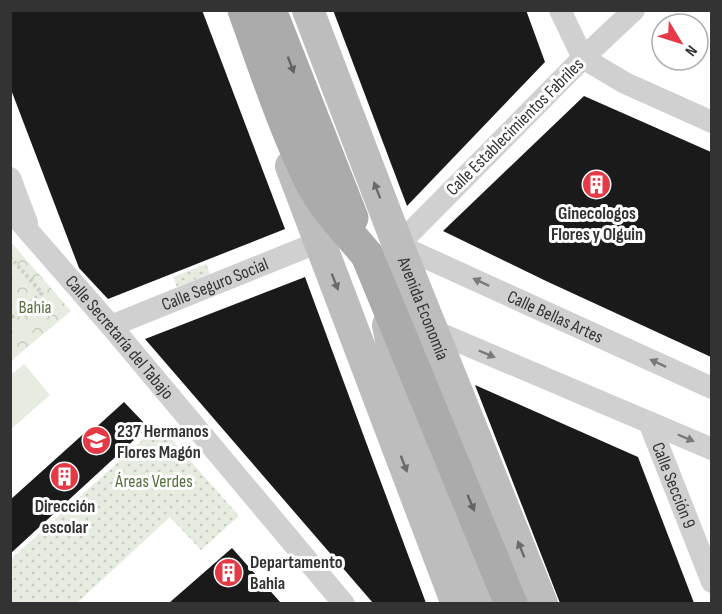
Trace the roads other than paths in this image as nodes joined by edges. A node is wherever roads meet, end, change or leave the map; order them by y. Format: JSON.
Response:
{"nodes":[{"id":1,"x":234,"y":10,"type":"edge"},
{"id":2,"x":244,"y":10,"type":"edge"},
{"id":3,"x":270,"y":10,"type":"edge"},
{"id":4,"x":308,"y":10,"type":"edge"},
{"id":5,"x":560,"y":10,"type":"edge"},
{"id":6,"x":634,"y":10,"type":"edge"},
{"id":7,"x":583,"y":58,"type":"junction"},
{"id":8,"x":711,"y":122,"type":"edge"},
{"id":9,"x":10,"y":178,"type":"edge"},
{"id":10,"x":10,"y":210,"type":"edge"},
{"id":11,"x":31,"y":233,"type":"junction"},
{"id":12,"x":319,"y":242,"type":"junction"},
{"id":13,"x":398,"y":245,"type":"junction"},
{"id":14,"x":367,"y":255,"type":"junction"},
{"id":15,"x":111,"y":326,"type":"junction"},
{"id":16,"x":434,"y":331,"type":"junction"},
{"id":17,"x":711,"y":388,"type":"edge"},
{"id":18,"x":649,"y":422,"type":"junction"},
{"id":19,"x":711,"y":449,"type":"edge"},
{"id":20,"x":711,"y":582,"type":"edge"},
{"id":21,"x":344,"y":603,"type":"edge"},
{"id":22,"x":457,"y":603,"type":"edge"},
{"id":23,"x":486,"y":603,"type":"edge"},
{"id":24,"x":511,"y":603,"type":"edge"},
{"id":25,"x":542,"y":603,"type":"edge"}],
"edges":[{"from":1,"to":12,"type":"main road"},
{"from":2,"to":14,"type":"main road"},
{"from":3,"to":14,"type":"main road","one_way":true},
{"from":13,"to":4,"type":"main road","name":"Avenida Economía","one_way":true},
{"from":5,"to":7,"type":"street"},
{"from":6,"to":7,"type":"street","name":"Calle Establecimientos Fabriles"},
{"from":7,"to":8,"type":"street"},
{"from":7,"to":13,"type":"street","name":"Calle Establecimientos Fabriles"},
{"from":9,"to":11,"type":"street"},
{"from":10,"to":11,"type":"street","name":"Calle Secretaría del Tabajo"},
{"from":11,"to":15,"type":"street","name":"Calle Secretaría del Tabajo"},
{"from":12,"to":15,"type":"street","name":"Calle Seguro Social"},
{"from":12,"to":22,"type":"main road","one_way":true},
{"from":13,"to":16,"type":"main road","name":"Avenida Economía"},
{"from":17,"to":13,"type":"street","name":"Calle Bellas Artes","one_way":true},
{"from":13,"to":23,"type":"main road"},
{"from":14,"to":24,"type":"main road","one_way":true,"bridge":true},
{"from":15,"to":21,"type":"street","name":"Calle Secretaría del Tabajo"},
{"from":16,"to":18,"type":"street","one_way":true},
{"from":25,"to":16,"type":"main road","name":"Avenida Economía","one_way":true},
{"from":18,"to":19,"type":"street","one_way":true},
{"from":18,"to":20,"type":"street","name":"Calle Sección 9"}]}
